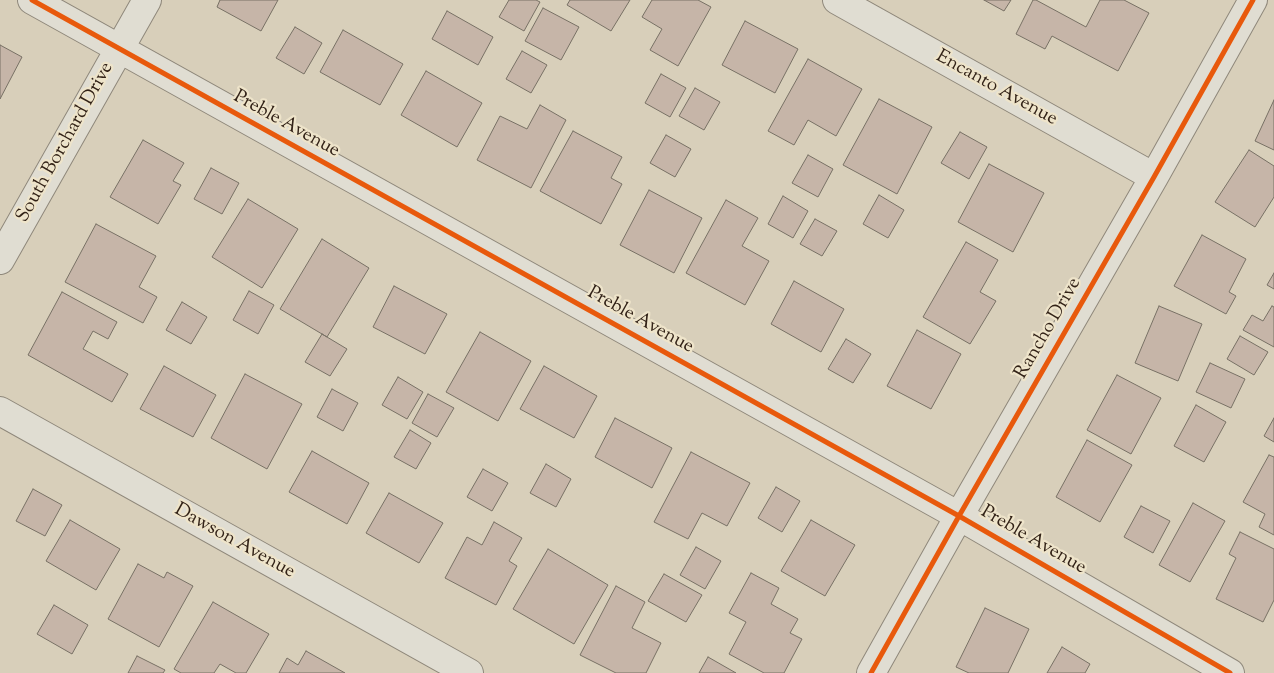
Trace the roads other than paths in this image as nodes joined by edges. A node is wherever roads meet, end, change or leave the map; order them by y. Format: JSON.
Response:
{"nodes":[{"id":1,"x":32,"y":0,"type":"edge"},
{"id":2,"x":147,"y":0,"type":"edge"},
{"id":3,"x":837,"y":0,"type":"edge"},
{"id":4,"x":1253,"y":0,"type":"edge"},
{"id":5,"x":119,"y":49,"type":"junction"},
{"id":6,"x":1154,"y":177,"type":"junction"},
{"id":7,"x":0,"y":260,"type":"edge"},
{"id":8,"x":0,"y":411,"type":"edge"},
{"id":9,"x":959,"y":516,"type":"junction"},
{"id":10,"x":469,"y":673,"type":"edge"},
{"id":11,"x":871,"y":673,"type":"edge"},
{"id":12,"x":1230,"y":673,"type":"edge"}],
"edges":[{"from":1,"to":5,"type":"street","name":"Preble Avenue"},
{"from":2,"to":5,"type":"street","name":"South Borchard Drive"},
{"from":3,"to":6,"type":"street","name":"Encanto Avenue"},
{"from":4,"to":6,"type":"street","name":"Rancho Drive"},
{"from":5,"to":7,"type":"street","name":"South Borchard Drive"},
{"from":5,"to":9,"type":"street","name":"Preble Avenue"},
{"from":6,"to":9,"type":"street","name":"Rancho Drive"},
{"from":8,"to":10,"type":"street","name":"Dawson Avenue"},
{"from":9,"to":11,"type":"street","name":"Rancho Drive"},
{"from":9,"to":12,"type":"street","name":"Preble Avenue"}]}
